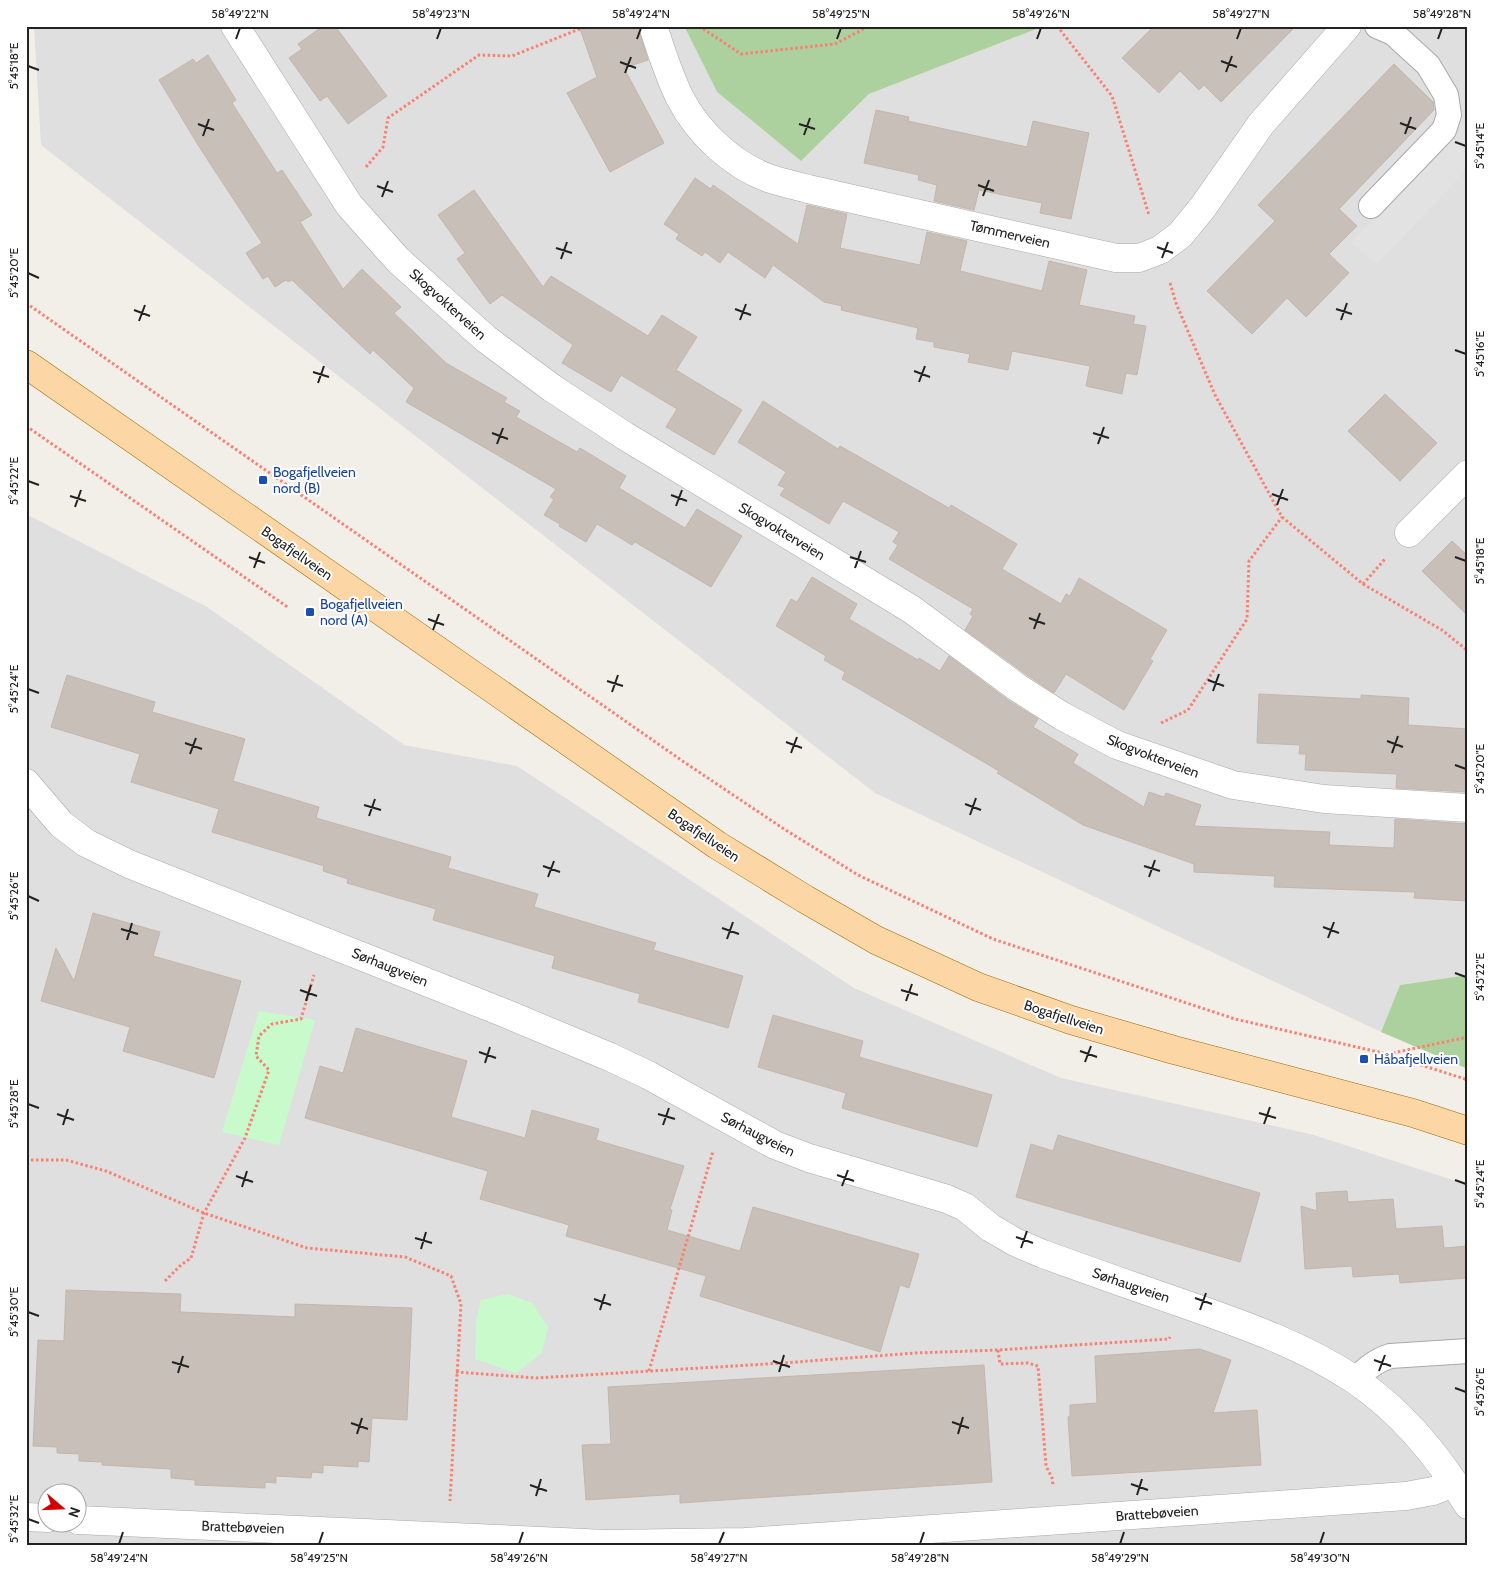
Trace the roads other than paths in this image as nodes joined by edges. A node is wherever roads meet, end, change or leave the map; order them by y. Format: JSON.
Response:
{"nodes":[{"id":1,"x":235,"y":26,"type":"edge"},
{"id":2,"x":653,"y":26,"type":"edge"},
{"id":3,"x":1347,"y":26,"type":"edge"},
{"id":4,"x":1377,"y":26,"type":"edge"},
{"id":5,"x":1371,"y":206,"type":"dead end"},
{"id":6,"x":26,"y":364,"type":"edge"},
{"id":7,"x":1468,"y":474,"type":"edge"},
{"id":8,"x":1410,"y":533,"type":"dead end"},
{"id":9,"x":26,"y":783,"type":"edge"},
{"id":10,"x":1468,"y":808,"type":"edge"},
{"id":11,"x":1468,"y":1131,"type":"edge"},
{"id":12,"x":1468,"y":1351,"type":"edge"},
{"id":13,"x":1356,"y":1380,"type":"junction"},
{"id":14,"x":1461,"y":1494,"type":"edge"},
{"id":15,"x":88,"y":1521,"type":"edge"},
{"id":16,"x":409,"y":1539,"type":"edge"},
{"id":17,"x":859,"y":1540,"type":"edge"},
{"id":18,"x":606,"y":1544,"type":"edge"}],
"edges":[{"from":1,"to":10,"type":"street","name":"Skogvokterveien"},
{"from":2,"to":3,"type":"street","name":"Tømmerveien"},
{"from":4,"to":5,"type":"lane"},
{"from":6,"to":11,"type":"main road","name":"Bogafjellveien"},
{"from":7,"to":8,"type":"street"},
{"from":9,"to":13,"type":"street","name":"Sørhaugveien"},
{"from":12,"to":13,"type":"lane"},
{"from":13,"to":14,"type":"street","name":"Sørhaugveien"},
{"from":14,"to":17,"type":"street","name":"Brattebøveien"},
{"from":15,"to":16,"type":"street","name":"Brattebøveien"},
{"from":16,"to":18,"type":"street","name":"Brattebøveien"},
{"from":17,"to":18,"type":"street","name":"Brattebøveien"}]}
